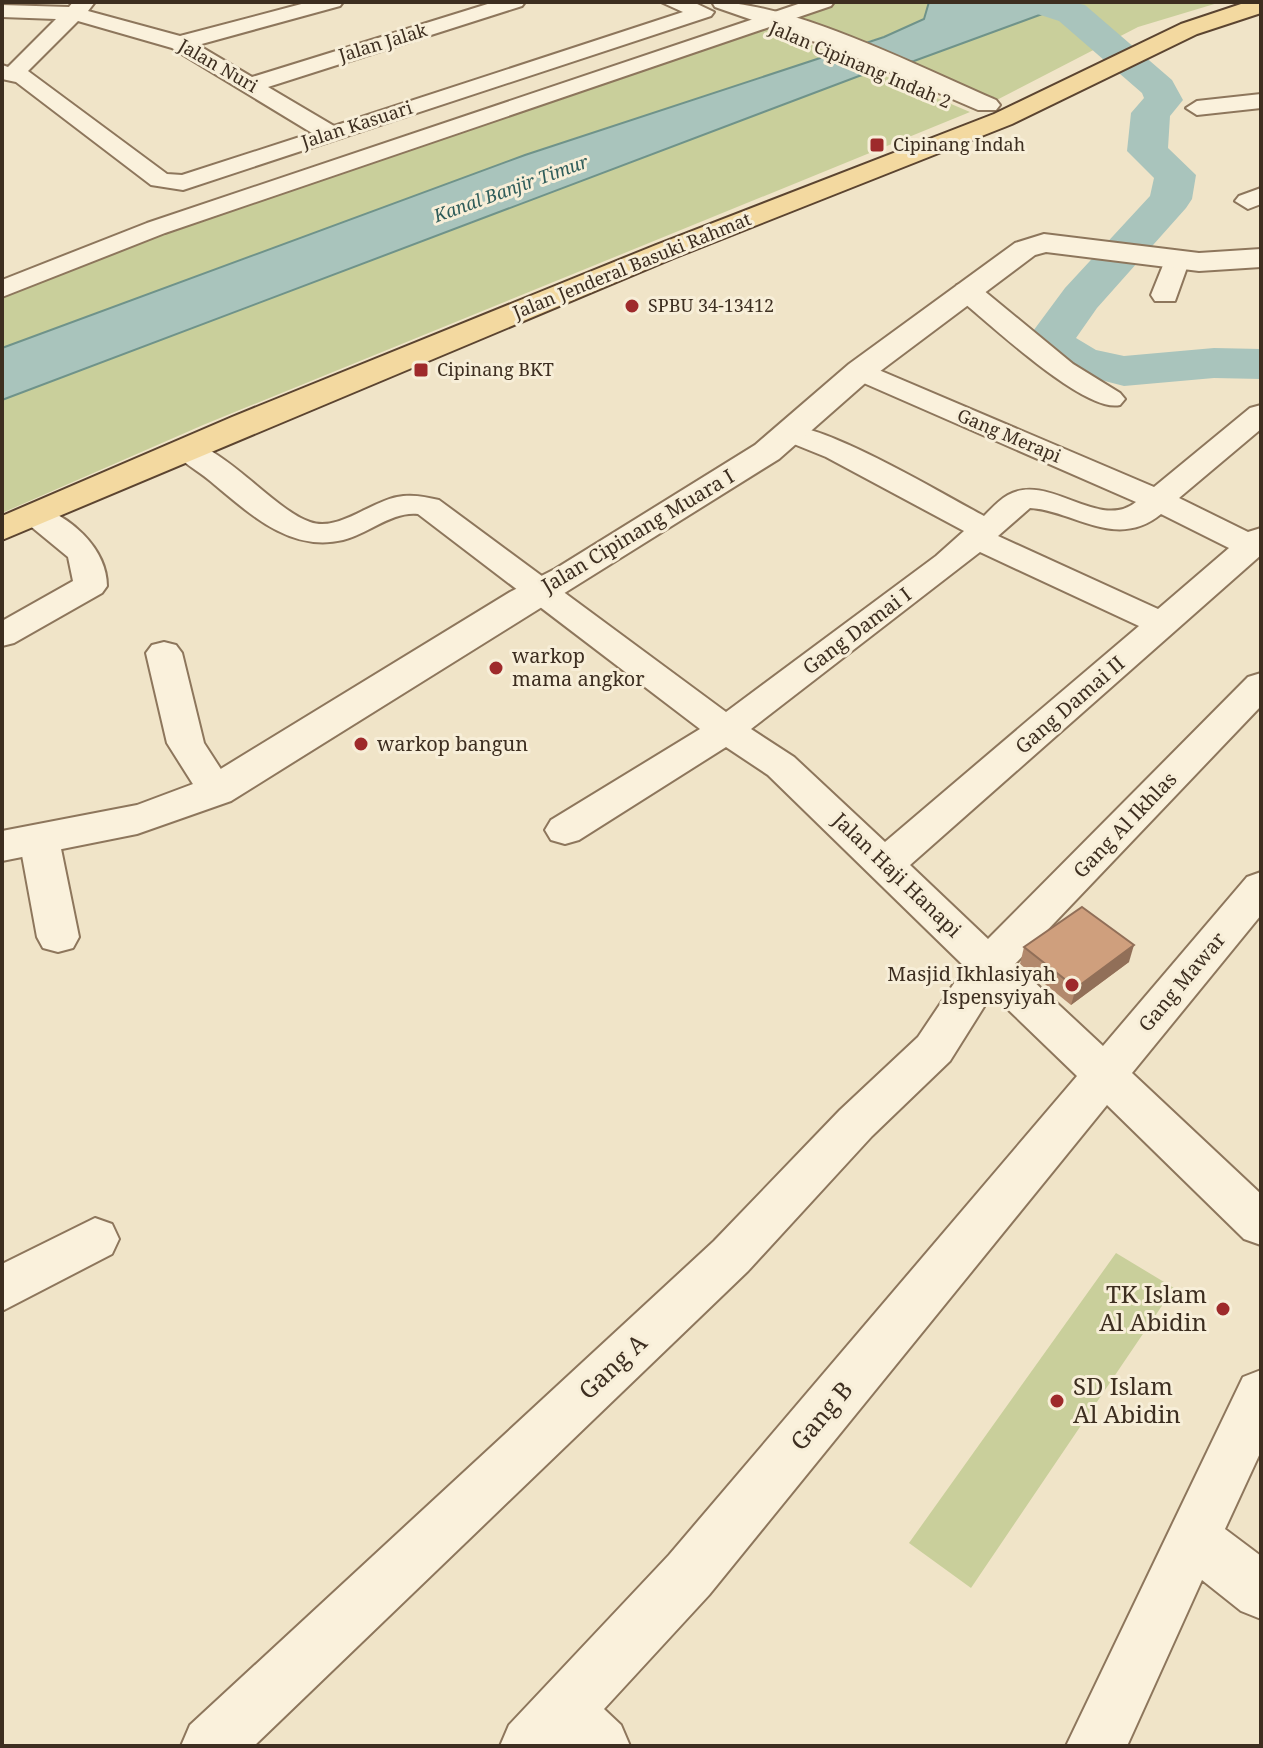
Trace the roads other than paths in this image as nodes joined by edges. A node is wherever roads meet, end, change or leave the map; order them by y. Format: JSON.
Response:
{"nodes":[{"id":1,"x":236,"y":2,"type":"edge"},
{"id":2,"x":333,"y":2,"type":"edge"},
{"id":3,"x":515,"y":2,"type":"edge"},
{"id":4,"x":671,"y":2,"type":"edge"},
{"id":5,"x":723,"y":2,"type":"edge"},
{"id":6,"x":824,"y":2,"type":"edge"},
{"id":7,"x":1221,"y":2,"type":"edge"},
{"id":8,"x":1261,"y":5,"type":"edge"},
{"id":9,"x":80,"y":8,"type":"edge"},
{"id":10,"x":2,"y":11,"type":"edge"},
{"id":11,"x":773,"y":22,"type":"junction"},
{"id":12,"x":1146,"y":24,"type":"dead end"},
{"id":13,"x":218,"y":31,"type":"junction"},
{"id":14,"x":180,"y":43,"type":"junction"},
{"id":15,"x":1085,"y":66,"type":"junction"},
{"id":16,"x":8,"y":72,"type":"edge"},
{"id":17,"x":250,"y":85,"type":"junction"},
{"id":18,"x":1261,"y":101,"type":"edge"},
{"id":19,"x":1197,"y":108,"type":"dead end"},
{"id":20,"x":978,"y":109,"type":"junction"},
{"id":21,"x":329,"y":133,"type":"junction"},
{"id":22,"x":1261,"y":258,"type":"edge"},
{"id":23,"x":1171,"y":259,"type":"junction"},
{"id":24,"x":2,"y":289,"type":"edge"},
{"id":25,"x":967,"y":291,"type":"junction"},
{"id":26,"x":1165,"y":295,"type":"dead end"},
{"id":27,"x":860,"y":371,"type":"junction"},
{"id":28,"x":1110,"y":399,"type":"dead end"},
{"id":29,"x":1261,"y":414,"type":"edge"},
{"id":30,"x":790,"y":432,"type":"junction"},
{"id":31,"x":187,"y":449,"type":"junction"},
{"id":32,"x":1158,"y":500,"type":"junction"},
{"id":33,"x":18,"y":514,"type":"edge"},
{"id":34,"x":2,"y":529,"type":"edge"},
{"id":35,"x":980,"y":534,"type":"junction"},
{"id":36,"x":1256,"y":542,"type":"edge"},
{"id":37,"x":540,"y":591,"type":"junction"},
{"id":38,"x":1163,"y":624,"type":"junction"},
{"id":39,"x":2,"y":635,"type":"edge"},
{"id":40,"x":164,"y":653,"type":"dead end"},
{"id":41,"x":1261,"y":685,"type":"edge"},
{"id":42,"x":726,"y":730,"type":"junction"},
{"id":43,"x":216,"y":791,"type":"junction"},
{"id":44,"x":565,"y":830,"type":"dead end"},
{"id":45,"x":20,"y":843,"type":"edge"},
{"id":46,"x":887,"y":863,"type":"junction"},
{"id":47,"x":1261,"y":887,"type":"edge"},
{"id":48,"x":58,"y":937,"type":"dead end"},
{"id":49,"x":989,"y":964,"type":"junction"},
{"id":50,"x":1104,"y":1077,"type":"junction"},
{"id":51,"x":1261,"y":1224,"type":"edge"},
{"id":52,"x":95,"y":1239,"type":"dead end"},
{"id":53,"x":2,"y":1289,"type":"edge"},
{"id":54,"x":1261,"y":1394,"type":"edge"},
{"id":55,"x":1195,"y":1540,"type":"junction"},
{"id":56,"x":1261,"y":1591,"type":"edge"},
{"id":57,"x":564,"y":1734,"type":"edge"},
{"id":58,"x":211,"y":1746,"type":"edge"},
{"id":59,"x":1096,"y":1746,"type":"edge"}],
"edges":[{"from":1,"to":13,"type":"street"},
{"from":2,"to":13,"type":"street"},
{"from":3,"to":17,"type":"street","name":"Jalan Jalak"},
{"from":4,"to":21,"type":"street","name":"Jalan Kasuari"},
{"from":5,"to":11,"type":"street","name":"Jalan Cipinang Indah 2"},
{"from":6,"to":11,"type":"street"},
{"from":7,"to":12,"type":"main road"},
{"from":8,"to":15,"type":"main road","name":"Jalan Jenderal Basuki Rahmat"},
{"from":9,"to":10,"type":"street","name":"Jalan Nuri"},
{"from":9,"to":14,"type":"street","name":"Jalan Nuri"},
{"from":9,"to":16,"type":"street"},
{"from":11,"to":20,"type":"street","name":"Jalan Cipinang Indah 2"},
{"from":11,"to":24,"type":"street"},
{"from":13,"to":14,"type":"street"},
{"from":14,"to":17,"type":"street","name":"Jalan Nuri"},
{"from":15,"to":20,"type":"main road","name":"Jalan Jenderal Basuki Rahmat"},
{"from":15,"to":31,"type":"main road","name":"Jalan Jenderal Basuki Rahmat"},
{"from":16,"to":21,"type":"street","name":"Jalan Kasuari"},
{"from":17,"to":21,"type":"street","name":"Jalan Nuri"},
{"from":18,"to":19,"type":"street"},
{"from":20,"to":33,"type":"main road","name":"Jalan Jenderal Basuki Rahmat"},
{"from":22,"to":23,"type":"street","name":"Jalan Cipinang Muara I"},
{"from":23,"to":25,"type":"street","name":"Jalan Cipinang Muara I"},
{"from":23,"to":26,"type":"street"},
{"from":25,"to":27,"type":"street","name":"Jalan Cipinang Muara I"},
{"from":25,"to":28,"type":"street"},
{"from":27,"to":30,"type":"street","name":"Jalan Cipinang Muara I"},
{"from":27,"to":32,"type":"street","name":"Gang Merapi"},
{"from":29,"to":32,"type":"street","name":"Gang Damai I"},
{"from":30,"to":35,"type":"street"},
{"from":30,"to":37,"type":"street","name":"Jalan Cipinang Muara I"},
{"from":31,"to":33,"type":"main road","name":"Jalan Jenderal Basuki Rahmat"},
{"from":31,"to":37,"type":"street","name":"Jalan Haji Hanapi"},
{"from":32,"to":35,"type":"street","name":"Gang Damai I"},
{"from":32,"to":36,"type":"street","name":"Gang Merapi"},
{"from":33,"to":34,"type":"main road","name":"Jalan Jenderal Basuki Rahmat"},
{"from":33,"to":39,"type":"street"},
{"from":35,"to":38,"type":"street"},
{"from":35,"to":42,"type":"street","name":"Gang Damai I"},
{"from":36,"to":38,"type":"street","name":"Gang Damai II"},
{"from":37,"to":42,"type":"street","name":"Jalan Haji Hanapi"},
{"from":37,"to":43,"type":"street","name":"Jalan Cipinang Muara I"},
{"from":38,"to":46,"type":"street","name":"Gang Damai II"},
{"from":40,"to":43,"type":"street"},
{"from":41,"to":49,"type":"street","name":"Gang Al Ikhlas"},
{"from":42,"to":44,"type":"street","name":"Gang Damai I"},
{"from":42,"to":46,"type":"street","name":"Jalan Haji Hanapi"},
{"from":43,"to":45,"type":"street","name":"Jalan Cipinang Muara I"},
{"from":45,"to":48,"type":"street"},
{"from":46,"to":49,"type":"street","name":"Jalan Haji Hanapi"},
{"from":47,"to":50,"type":"street","name":"Gang Mawar"},
{"from":49,"to":50,"type":"street","name":"Jalan Haji Hanapi"},
{"from":49,"to":58,"type":"street","name":"Gang A"},
{"from":50,"to":51,"type":"street","name":"Jalan Haji Hanapi"},
{"from":50,"to":57,"type":"street","name":"Gang B"},
{"from":52,"to":53,"type":"street"},
{"from":54,"to":55,"type":"street"},
{"from":55,"to":56,"type":"street"},
{"from":55,"to":59,"type":"street"}]}
